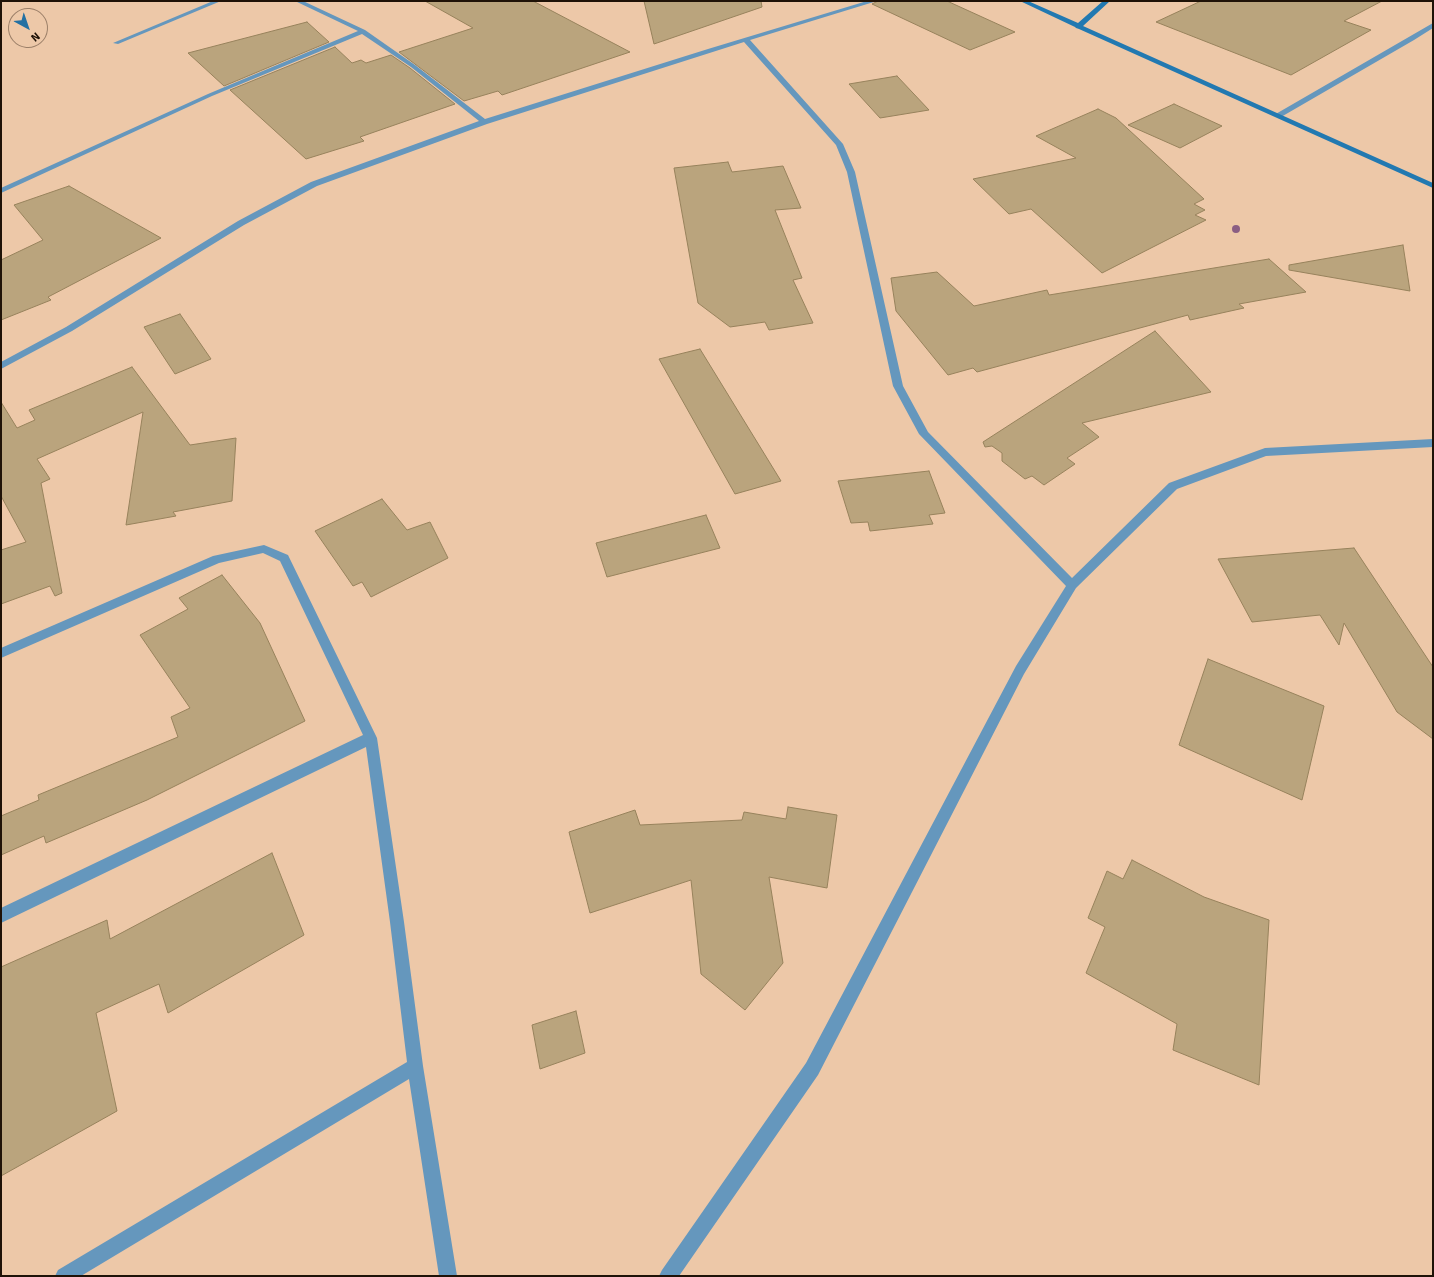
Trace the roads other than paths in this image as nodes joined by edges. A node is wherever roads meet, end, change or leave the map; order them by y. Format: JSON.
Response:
{"nodes":[{"id":1,"x":218,"y":1,"type":"edge"},
{"id":2,"x":298,"y":1,"type":"edge"},
{"id":3,"x":874,"y":1,"type":"edge"},
{"id":4,"x":1026,"y":1,"type":"edge"},
{"id":5,"x":1107,"y":1,"type":"edge"},
{"id":6,"x":1433,"y":25,"type":"edge"},
{"id":7,"x":1078,"y":27,"type":"junction"},
{"id":8,"x":363,"y":32,"type":"junction"},
{"id":9,"x":746,"y":40,"type":"junction"},
{"id":10,"x":116,"y":43,"type":"dead end"},
{"id":11,"x":1278,"y":115,"type":"junction"},
{"id":12,"x":484,"y":122,"type":"junction"},
{"id":13,"x":1433,"y":186,"type":"edge"},
{"id":14,"x":1,"y":191,"type":"edge"},
{"id":15,"x":1,"y":366,"type":"edge"},
{"id":16,"x":1433,"y":443,"type":"edge"},
{"id":17,"x":1072,"y":586,"type":"junction"},
{"id":18,"x":1,"y":653,"type":"edge"},
{"id":19,"x":371,"y":738,"type":"junction"},
{"id":20,"x":1,"y":916,"type":"edge"},
{"id":21,"x":415,"y":1066,"type":"junction"},
{"id":22,"x":64,"y":1276,"type":"edge"},
{"id":23,"x":448,"y":1276,"type":"edge"},
{"id":24,"x":668,"y":1276,"type":"edge"}],
"edges":[{"from":1,"to":10,"type":"street"},
{"from":2,"to":8,"type":"street"},
{"from":3,"to":9,"type":"street"},
{"from":4,"to":7,"type":"street"},
{"from":5,"to":7,"type":"street"},
{"from":6,"to":11,"type":"street"},
{"from":7,"to":11,"type":"street"},
{"from":8,"to":12,"type":"street"},
{"from":8,"to":14,"type":"street"},
{"from":9,"to":12,"type":"street"},
{"from":9,"to":17,"type":"street"},
{"from":11,"to":13,"type":"street"},
{"from":12,"to":15,"type":"street"},
{"from":16,"to":17,"type":"street"},
{"from":17,"to":24,"type":"street"},
{"from":18,"to":19,"type":"street"},
{"from":19,"to":20,"type":"street"},
{"from":19,"to":21,"type":"street"},
{"from":21,"to":22,"type":"street"},
{"from":21,"to":23,"type":"street"}]}
